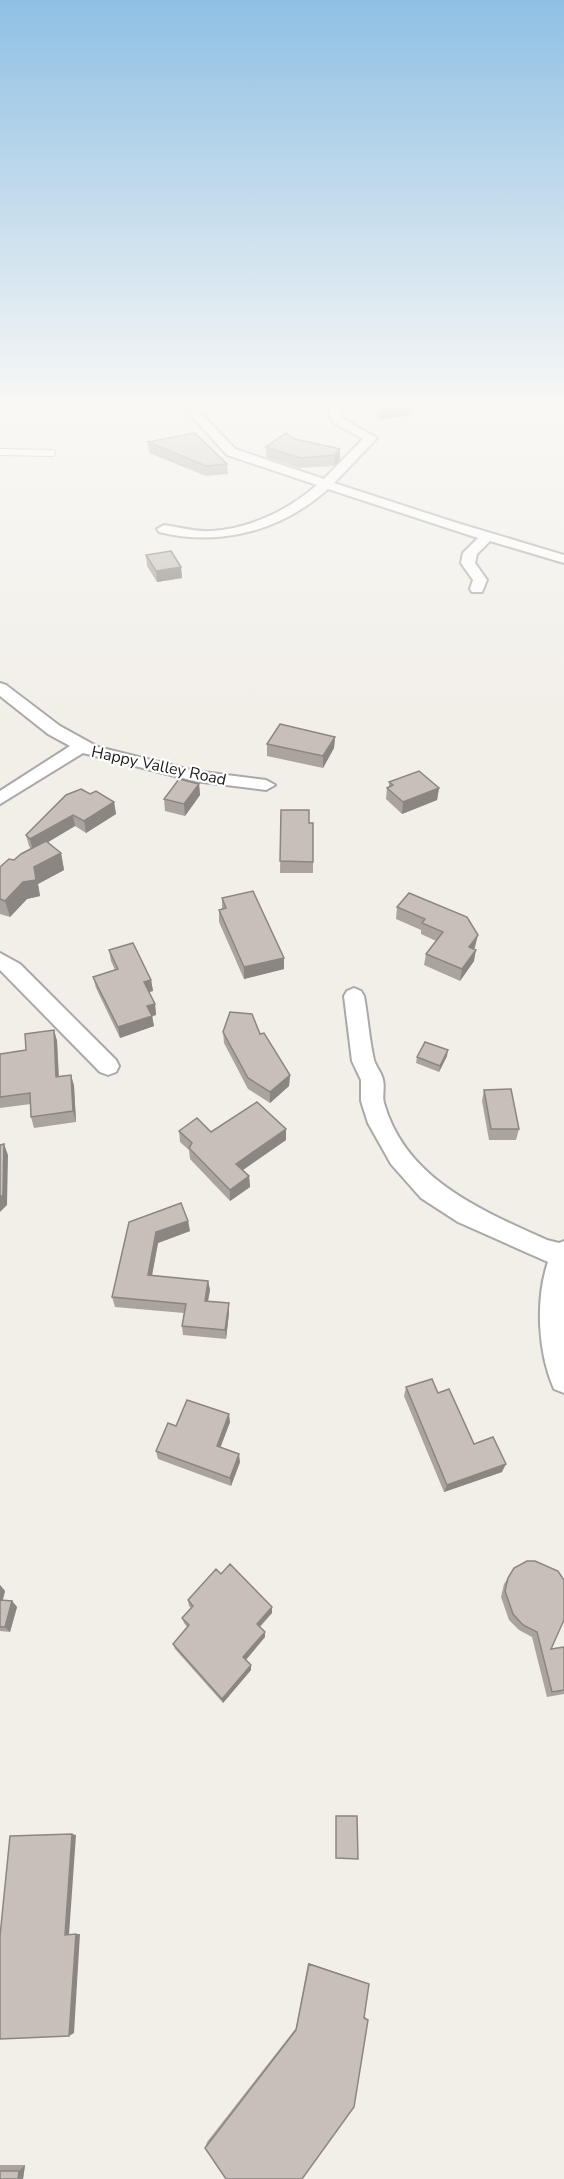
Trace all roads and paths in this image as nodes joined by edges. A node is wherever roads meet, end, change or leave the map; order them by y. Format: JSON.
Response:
{"nodes":[{"id":1,"x":292,"y":507,"type":"edge"},
{"id":2,"x":397,"y":507,"type":"edge"},
{"id":3,"x":164,"y":529,"type":"dead end"},
{"id":4,"x":489,"y":535,"type":"junction"},
{"id":5,"x":564,"y":559,"type":"edge"},
{"id":6,"x":477,"y":589,"type":"dead end"},
{"id":7,"x":0,"y":688,"type":"edge"},
{"id":8,"x":80,"y":747,"type":"junction"},
{"id":9,"x":266,"y":785,"type":"dead end"},
{"id":10,"x":0,"y":799,"type":"edge"},
{"id":11,"x":0,"y":960,"type":"edge"},
{"id":12,"x":354,"y":996,"type":"dead end"},
{"id":13,"x":108,"y":1066,"type":"dead end"},
{"id":14,"x":563,"y":1254,"type":"edge"},
{"id":15,"x":564,"y":1380,"type":"edge"}],
"edges":[{"from":1,"to":3,"type":"street"},
{"from":2,"to":4,"type":"street"},
{"from":4,"to":5,"type":"street"},
{"from":4,"to":6,"type":"street"},
{"from":7,"to":8,"type":"street","name":"Happy Valley Road"},
{"from":8,"to":9,"type":"street","name":"Happy Valley Road"},
{"from":8,"to":10,"type":"street"},
{"from":11,"to":13,"type":"street"},
{"from":12,"to":14,"type":"street"},
{"from":14,"to":15,"type":"street"}]}
